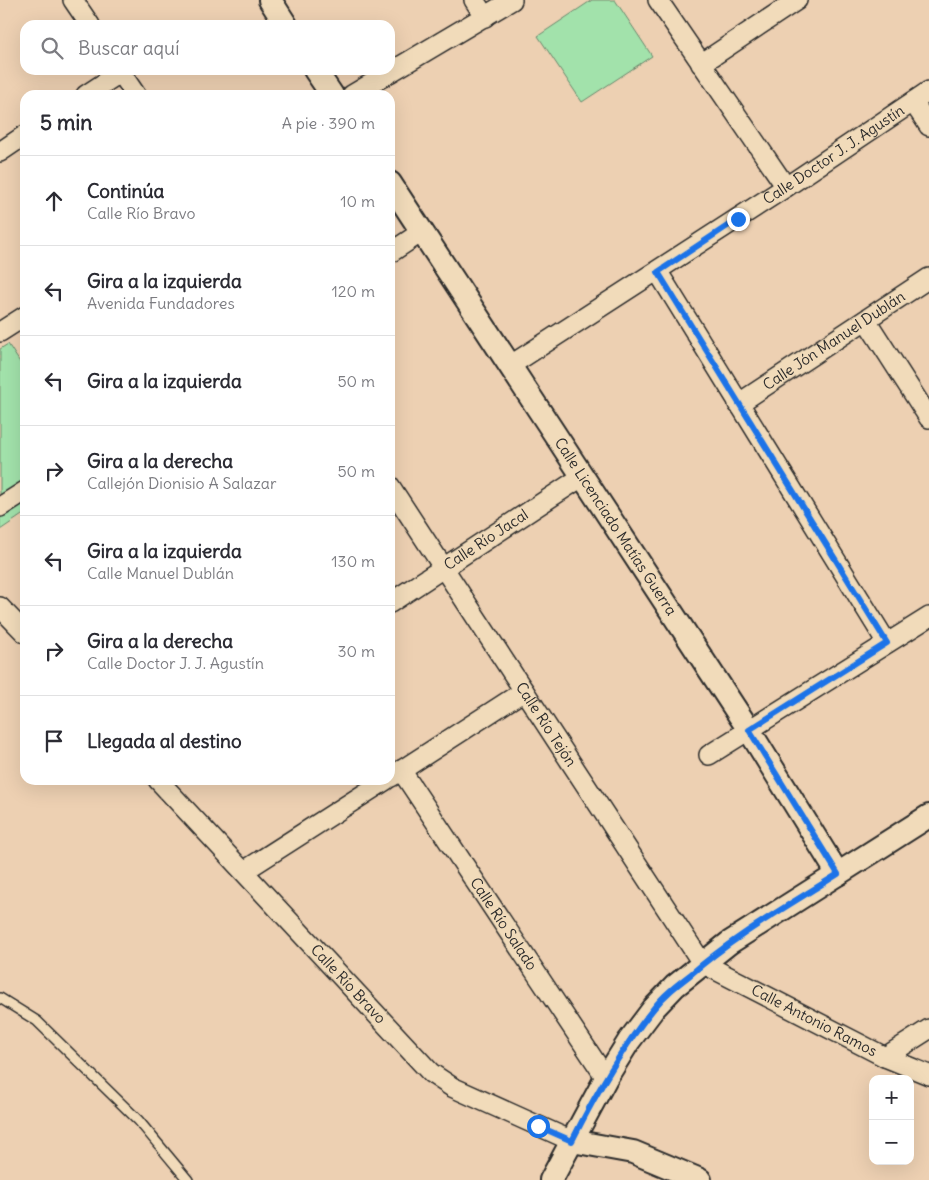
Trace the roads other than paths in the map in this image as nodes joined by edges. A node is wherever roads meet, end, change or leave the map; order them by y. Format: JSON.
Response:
{"nodes":[{"id":1,"x":73,"y":0,"type":"edge"},
{"id":2,"x":270,"y":0,"type":"edge"},
{"id":3,"x":474,"y":0,"type":"edge"},
{"id":4,"x":512,"y":0,"type":"edge"},
{"id":5,"x":658,"y":0,"type":"edge"},
{"id":6,"x":797,"y":0,"type":"edge"},
{"id":7,"x":485,"y":17,"type":"junction"},
{"id":8,"x":87,"y":20,"type":"edge"},
{"id":9,"x":283,"y":20,"type":"edge"},
{"id":10,"x":701,"y":64,"type":"junction"},
{"id":11,"x":395,"y":70,"type":"edge"},
{"id":12,"x":114,"y":75,"type":"edge"},
{"id":13,"x":123,"y":75,"type":"edge"},
{"id":14,"x":318,"y":75,"type":"edge"},
{"id":15,"x":386,"y":75,"type":"edge"},
{"id":16,"x":93,"y":90,"type":"edge"},
{"id":17,"x":133,"y":90,"type":"edge"},
{"id":18,"x":329,"y":90,"type":"edge"},
{"id":19,"x":361,"y":90,"type":"edge"},
{"id":20,"x":929,"y":91,"type":"edge"},
{"id":21,"x":913,"y":102,"type":"junction"},
{"id":22,"x":929,"y":126,"type":"edge"},
{"id":23,"x":20,"y":138,"type":"edge"},
{"id":24,"x":0,"y":152,"type":"edge"},
{"id":25,"x":786,"y":187,"type":"junction"},
{"id":26,"x":395,"y":190,"type":"edge"},
{"id":27,"x":423,"y":232,"type":"junction"},
{"id":28,"x":395,"y":250,"type":"edge"},
{"id":29,"x":658,"y":272,"type":"junction"},
{"id":30,"x":929,"y":278,"type":"edge"},
{"id":31,"x":20,"y":319,"type":"edge"},
{"id":32,"x":866,"y":320,"type":"junction"},
{"id":33,"x":0,"y":332,"type":"edge"},
{"id":34,"x":511,"y":365,"type":"junction"},
{"id":35,"x":738,"y":404,"type":"junction"},
{"id":36,"x":929,"y":418,"type":"edge"},
{"id":37,"x":583,"y":476,"type":"junction"},
{"id":38,"x":20,"y":494,"type":"edge"},
{"id":39,"x":395,"y":494,"type":"edge"},
{"id":40,"x":0,"y":508,"type":"edge"},
{"id":41,"x":444,"y":567,"type":"junction"},
{"id":42,"x":395,"y":600,"type":"edge"},
{"id":43,"x":0,"y":607,"type":"edge"},
{"id":44,"x":929,"y":617,"type":"edge"},
{"id":45,"x":20,"y":628,"type":"edge"},
{"id":46,"x":887,"y":643,"type":"junction"},
{"id":47,"x":524,"y":691,"type":"junction"},
{"id":48,"x":749,"y":730,"type":"junction"},
{"id":49,"x":709,"y":755,"type":"dead end"},
{"id":50,"x":395,"y":774,"type":"edge"},
{"id":51,"x":395,"y":780,"type":"edge"},
{"id":52,"x":163,"y":785,"type":"edge"},
{"id":53,"x":378,"y":785,"type":"edge"},
{"id":54,"x":929,"y":816,"type":"edge"},
{"id":55,"x":244,"y":871,"type":"junction"},
{"id":56,"x":838,"y":874,"type":"junction"},
{"id":57,"x":702,"y":963,"type":"junction"},
{"id":58,"x":0,"y":998,"type":"edge"},
{"id":59,"x":929,"y":1029,"type":"edge"},
{"id":60,"x":885,"y":1057,"type":"junction"},
{"id":61,"x":929,"y":1075,"type":"edge"},
{"id":62,"x":606,"y":1078,"type":"junction"},
{"id":63,"x":572,"y":1141,"type":"junction"},
{"id":64,"x":188,"y":1180,"type":"edge"},
{"id":65,"x":551,"y":1180,"type":"edge"},
{"id":66,"x":700,"y":1180,"type":"edge"}],
"edges":[{"from":1,"to":8,"type":"street"},
{"from":2,"to":9,"type":"street"},
{"from":3,"to":7,"type":"street"},
{"from":4,"to":7,"type":"street"},
{"from":5,"to":10,"type":"street"},
{"from":6,"to":10,"type":"street"},
{"from":7,"to":11,"type":"street"},
{"from":10,"to":25,"type":"street"},
{"from":12,"to":16,"type":"street"},
{"from":13,"to":17,"type":"street"},
{"from":14,"to":18,"type":"street"},
{"from":15,"to":19,"type":"street"},
{"from":20,"to":21,"type":"street","name":"Calle Doctor J. J. Agustín"},
{"from":21,"to":22,"type":"street"},
{"from":21,"to":25,"type":"street","name":"Calle Doctor J. J. Agustín"},
{"from":23,"to":24,"type":"street"},
{"from":25,"to":29,"type":"street","name":"Calle Doctor J. J. Agustín"},
{"from":26,"to":27,"type":"street","name":"Calle Licenciado Matías Guerra"},
{"from":27,"to":28,"type":"street"},
{"from":27,"to":34,"type":"street","name":"Calle Licenciado Matías Guerra"},
{"from":29,"to":34,"type":"street","name":"Calle Doctor J. J. Agustín"},
{"from":29,"to":35,"type":"street"},
{"from":30,"to":32,"type":"street","name":"Calle Jón Manuel Dublán"},
{"from":31,"to":33,"type":"street"},
{"from":32,"to":35,"type":"street","name":"Calle Jón Manuel Dublán"},
{"from":32,"to":36,"type":"street"},
{"from":34,"to":37,"type":"street","name":"Calle Licenciado Matías Guerra"},
{"from":35,"to":46,"type":"street"},
{"from":37,"to":41,"type":"street","name":"Calle Río Jacal"},
{"from":37,"to":48,"type":"street","name":"Calle Licenciado Matías Guerra"},
{"from":38,"to":40,"type":"street"},
{"from":39,"to":41,"type":"street","name":"Calle Río Tejón"},
{"from":41,"to":42,"type":"street","name":"Calle Río Jacal"},
{"from":41,"to":47,"type":"street","name":"Calle Río Tejón"},
{"from":43,"to":45,"type":"street"},
{"from":44,"to":46,"type":"street"},
{"from":46,"to":48,"type":"street"},
{"from":47,"to":50,"type":"street"},
{"from":47,"to":57,"type":"street","name":"Calle Río Tejón"},
{"from":48,"to":49,"type":"street"},
{"from":48,"to":56,"type":"street","name":"Calle Licenciado Matías Guerra"},
{"from":51,"to":62,"type":"street","name":"Calle Río Salado"},
{"from":52,"to":55,"type":"street","name":"Calle Río Bravo"},
{"from":53,"to":55,"type":"street"},
{"from":54,"to":56,"type":"street"},
{"from":55,"to":63,"type":"street","name":"Calle Río Bravo"},
{"from":56,"to":57,"type":"street"},
{"from":57,"to":60,"type":"street","name":"Calle Antonio Ramos"},
{"from":57,"to":62,"type":"street"},
{"from":58,"to":64,"type":"lane"},
{"from":59,"to":60,"type":"street"},
{"from":60,"to":61,"type":"street","name":"Calle Antonio Ramos"},
{"from":62,"to":63,"type":"street"},
{"from":63,"to":65,"type":"street"},
{"from":63,"to":66,"type":"street"}]}
